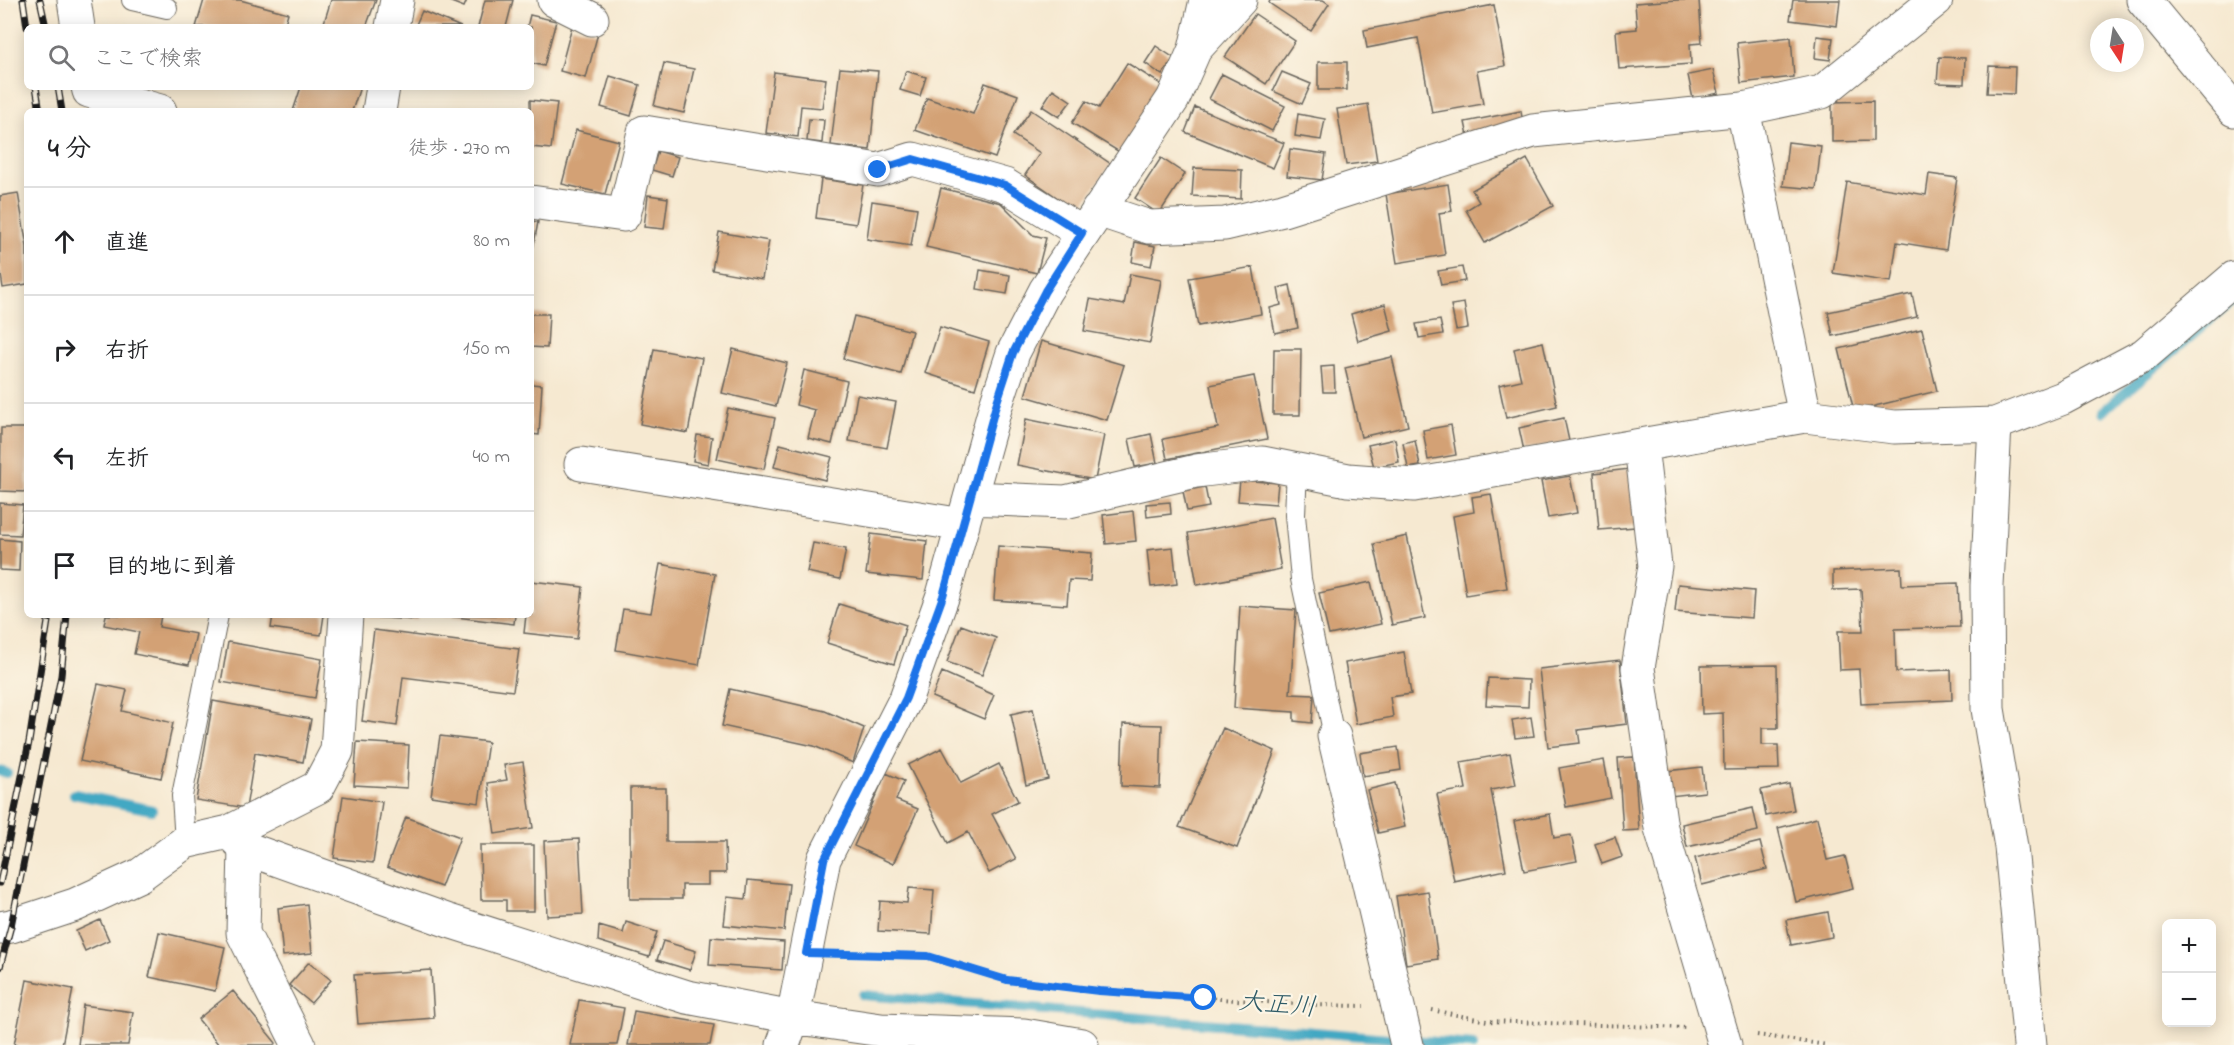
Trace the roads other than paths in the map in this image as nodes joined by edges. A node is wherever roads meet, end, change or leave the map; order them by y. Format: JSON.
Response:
{"nodes":[{"id":1,"x":74,"y":0,"type":"edge"},
{"id":2,"x":132,"y":0,"type":"edge"},
{"id":3,"x":397,"y":0,"type":"edge"},
{"id":4,"x":554,"y":0,"type":"edge"},
{"id":5,"x":1206,"y":0,"type":"edge"},
{"id":6,"x":1240,"y":0,"type":"edge"},
{"id":7,"x":1936,"y":0,"type":"edge"},
{"id":8,"x":2145,"y":0,"type":"edge"},
{"id":9,"x":167,"y":8,"type":"dead end"},
{"id":10,"x":592,"y":19,"type":"dead end"},
{"id":11,"x":78,"y":24,"type":"edge"},
{"id":12,"x":393,"y":24,"type":"edge"},
{"id":13,"x":1195,"y":49,"type":"junction"},
{"id":14,"x":382,"y":90,"type":"edge"},
{"id":15,"x":89,"y":96,"type":"edge"},
{"id":16,"x":146,"y":108,"type":"edge"},
{"id":17,"x":380,"y":108,"type":"edge"},
{"id":18,"x":1743,"y":109,"type":"junction"},
{"id":19,"x":2234,"y":110,"type":"edge"},
{"id":20,"x":534,"y":202,"type":"edge"},
{"id":21,"x":1090,"y":222,"type":"junction"},
{"id":22,"x":2234,"y":278,"type":"edge"},
{"id":23,"x":1805,"y":416,"type":"junction"},
{"id":24,"x":1995,"y":424,"type":"junction"},
{"id":25,"x":1641,"y":446,"type":"junction"},
{"id":26,"x":582,"y":464,"type":"dead end"},
{"id":27,"x":1297,"y":469,"type":"junction"},
{"id":28,"x":966,"y":511,"type":"junction"},
{"id":29,"x":217,"y":618,"type":"edge"},
{"id":30,"x":346,"y":618,"type":"edge"},
{"id":31,"x":1334,"y":736,"type":"joint"},
{"id":32,"x":237,"y":840,"type":"junction"},
{"id":33,"x":185,"y":842,"type":"junction"},
{"id":34,"x":0,"y":928,"type":"edge"},
{"id":35,"x":788,"y":1031,"type":"edge"},
{"id":36,"x":1723,"y":1037,"type":"edge"},
{"id":37,"x":299,"y":1045,"type":"edge"},
{"id":38,"x":1082,"y":1045,"type":"edge"},
{"id":39,"x":1407,"y":1045,"type":"edge"},
{"id":40,"x":2030,"y":1045,"type":"edge"}],
"edges":[{"from":1,"to":11,"type":"street"},
{"from":2,"to":9,"type":"lane"},
{"from":3,"to":12,"type":"street"},
{"from":4,"to":10,"type":"street"},
{"from":5,"to":13,"type":"street"},
{"from":6,"to":13,"type":"street"},
{"from":7,"to":18,"type":"street"},
{"from":8,"to":19,"type":"street"},
{"from":13,"to":21,"type":"street"},
{"from":14,"to":17,"type":"street"},
{"from":15,"to":16,"type":"street"},
{"from":18,"to":21,"type":"street"},
{"from":18,"to":23,"type":"street"},
{"from":20,"to":21,"type":"street"},
{"from":21,"to":28,"type":"street"},
{"from":22,"to":24,"type":"street"},
{"from":23,"to":24,"type":"street"},
{"from":23,"to":25,"type":"street"},
{"from":24,"to":40,"type":"street"},
{"from":25,"to":27,"type":"street"},
{"from":25,"to":36,"type":"street"},
{"from":26,"to":28,"type":"street"},
{"from":27,"to":28,"type":"street"},
{"from":27,"to":31,"type":"lane"},
{"from":28,"to":35,"type":"street"},
{"from":29,"to":33,"type":"lane"},
{"from":30,"to":32,"type":"street"},
{"from":31,"to":39,"type":"street"},
{"from":32,"to":33,"type":"street"},
{"from":32,"to":35,"type":"street"},
{"from":32,"to":37,"type":"street"},
{"from":33,"to":34,"type":"street"},
{"from":35,"to":38,"type":"street"}]}
